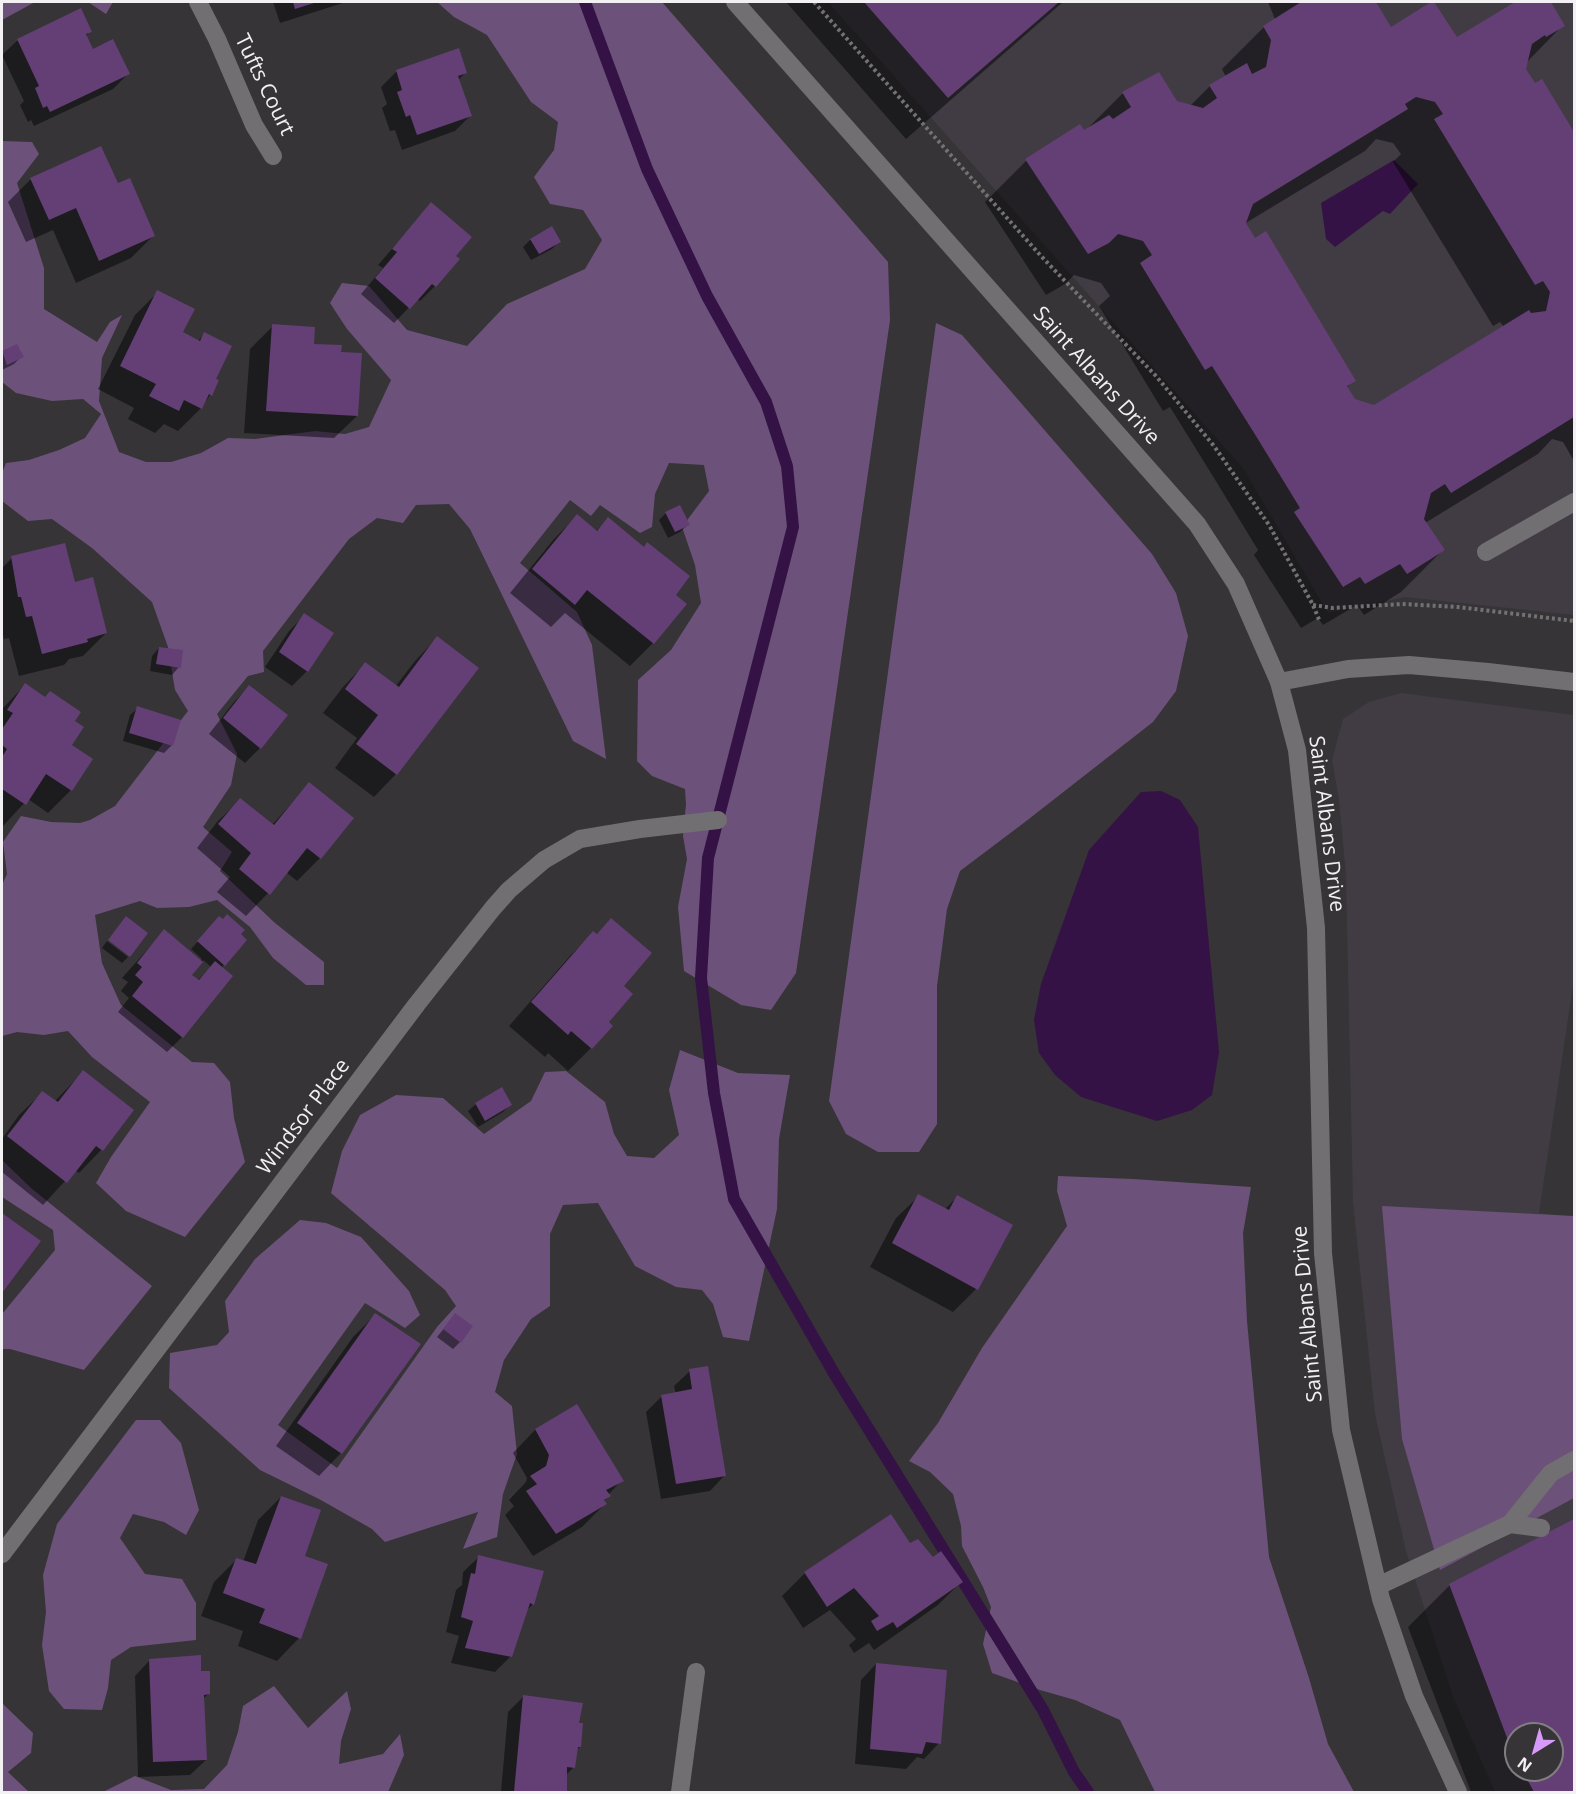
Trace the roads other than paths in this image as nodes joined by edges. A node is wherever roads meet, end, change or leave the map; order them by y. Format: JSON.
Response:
{"nodes":[{"id":1,"x":198,"y":2,"type":"edge"},
{"id":2,"x":735,"y":2,"type":"edge"},
{"id":3,"x":273,"y":156,"type":"dead end"},
{"id":4,"x":1575,"y":502,"type":"edge"},
{"id":5,"x":1486,"y":552,"type":"dead end"},
{"id":6,"x":1279,"y":682,"type":"junction"},
{"id":7,"x":1575,"y":682,"type":"edge"},
{"id":8,"x":718,"y":820,"type":"dead end"},
{"id":9,"x":1575,"y":1460,"type":"edge"},
{"id":10,"x":1510,"y":1524,"type":"junction"},
{"id":11,"x":1541,"y":1528,"type":"dead end"},
{"id":12,"x":2,"y":1554,"type":"edge"},
{"id":13,"x":1378,"y":1586,"type":"junction"},
{"id":14,"x":696,"y":1672,"type":"dead end"},
{"id":15,"x":680,"y":1792,"type":"edge"},
{"id":16,"x":1458,"y":1792,"type":"edge"}],
"edges":[{"from":1,"to":3,"type":"street","name":"Tufts Court"},
{"from":2,"to":6,"type":"street","name":"Saint Albans Drive"},
{"from":4,"to":5,"type":"street"},
{"from":6,"to":7,"type":"street"},
{"from":6,"to":13,"type":"street","name":"Saint Albans Drive"},
{"from":8,"to":12,"type":"street","name":"Windsor Place"},
{"from":9,"to":10,"type":"street"},
{"from":10,"to":11,"type":"street"},
{"from":10,"to":13,"type":"street"},
{"from":13,"to":16,"type":"street","name":"Saint Albans Drive"},
{"from":14,"to":15,"type":"street"}]}
